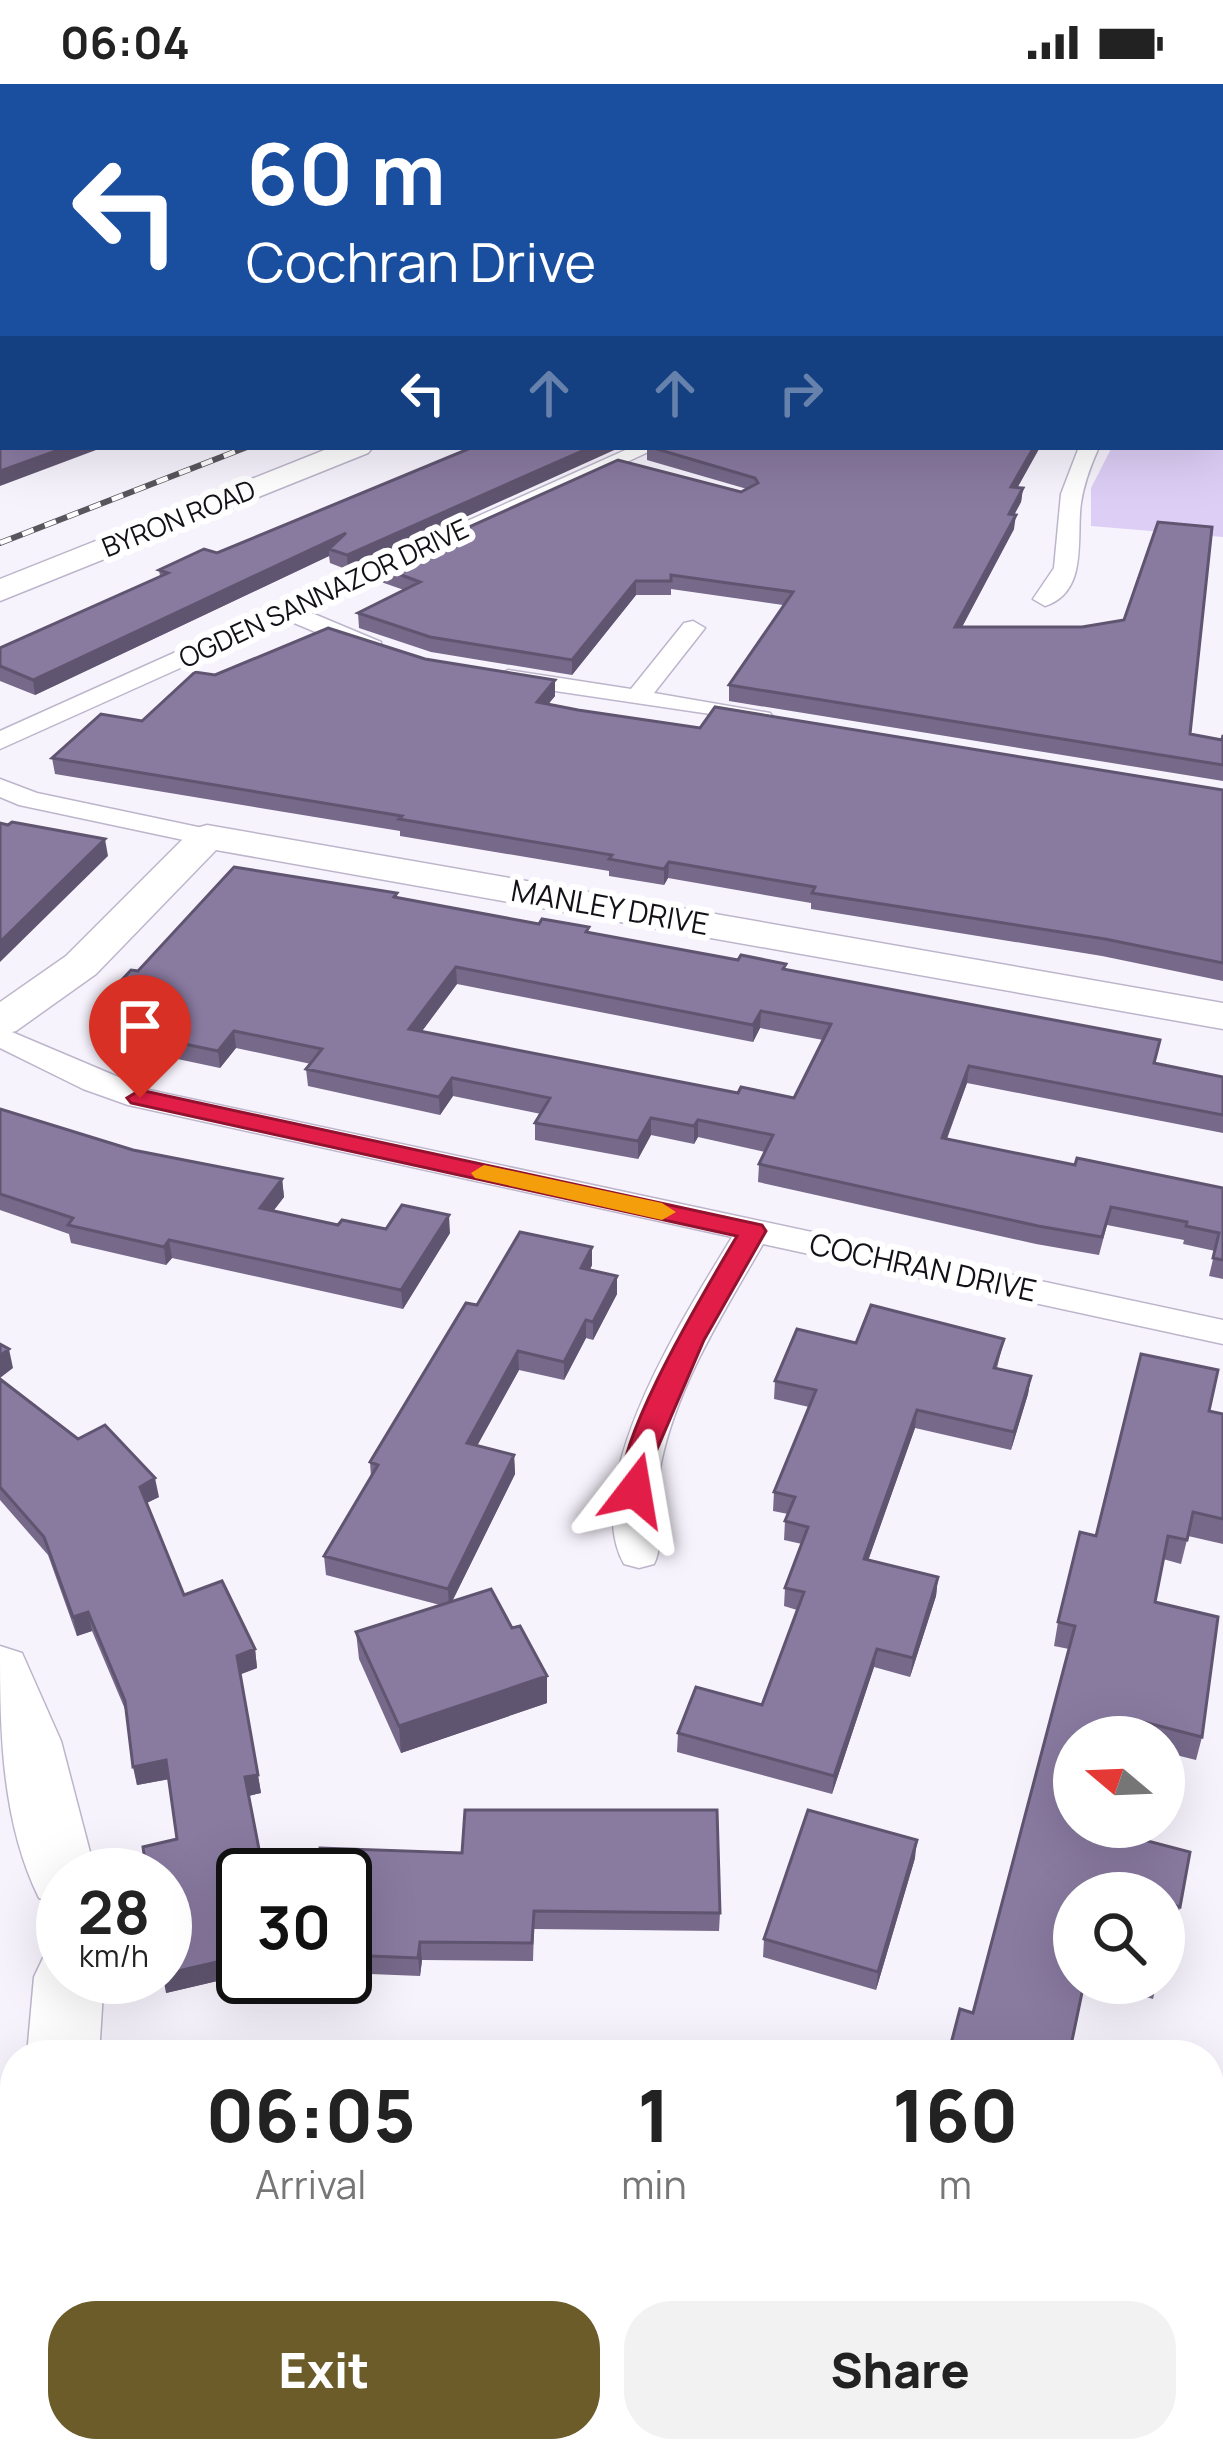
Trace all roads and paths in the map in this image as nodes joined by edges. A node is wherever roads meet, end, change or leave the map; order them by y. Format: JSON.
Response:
{"nodes":[{"id":1,"x":351,"y":450,"type":"edge"},
{"id":2,"x":642,"y":450,"type":"edge"},
{"id":3,"x":1088,"y":450,"type":"edge"},
{"id":4,"x":616,"y":462,"type":"junction"},
{"id":5,"x":658,"y":474,"type":"edge"},
{"id":6,"x":0,"y":592,"type":"edge"},
{"id":7,"x":1045,"y":598,"type":"dead end"},
{"id":8,"x":286,"y":611,"type":"junction"},
{"id":9,"x":693,"y":628,"type":"dead end"},
{"id":10,"x":408,"y":657,"type":"edge"},
{"id":11,"x":488,"y":674,"type":"edge"},
{"id":12,"x":638,"y":698,"type":"junction"},
{"id":13,"x":778,"y":721,"type":"edge"},
{"id":14,"x":0,"y":741,"type":"edge"},
{"id":15,"x":0,"y":787,"type":"edge"},
{"id":16,"x":207,"y":837,"type":"junction"},
{"id":17,"x":1223,"y":1016,"type":"edge"},
{"id":18,"x":0,"y":1022,"type":"edge"},
{"id":19,"x":0,"y":1036,"type":"edge"},
{"id":20,"x":753,"y":1231,"type":"junction"},
{"id":21,"x":1223,"y":1332,"type":"edge"},
{"id":22,"x":639,"y":1552,"type":"dead end"},
{"id":23,"x":0,"y":1670,"type":"edge"},
{"id":24,"x":56,"y":1848,"type":"edge"},
{"id":25,"x":67,"y":2004,"type":"edge"},
{"id":26,"x":64,"y":2040,"type":"edge"}],
"edges":[{"from":1,"to":6,"type":"street","name":"BYRON ROAD"},
{"from":2,"to":4,"type":"street","name":"OGDEN SANNAZOR DRIVE"},
{"from":3,"to":7,"type":"street"},
{"from":4,"to":5,"type":"street"},
{"from":4,"to":8,"type":"street","name":"OGDEN SANNAZOR DRIVE"},
{"from":8,"to":10,"type":"street"},
{"from":8,"to":14,"type":"street","name":"OGDEN SANNAZOR DRIVE"},
{"from":9,"to":12,"type":"street"},
{"from":11,"to":12,"type":"street"},
{"from":12,"to":13,"type":"street"},
{"from":15,"to":16,"type":"street","name":"MANLEY DRIVE"},
{"from":16,"to":17,"type":"street","name":"MANLEY DRIVE"},
{"from":16,"to":18,"type":"street"},
{"from":19,"to":20,"type":"street","name":"COCHRAN DRIVE"},
{"from":20,"to":21,"type":"street","name":"COCHRAN DRIVE"},
{"from":20,"to":22,"type":"street"},
{"from":23,"to":24,"type":"street"},
{"from":25,"to":26,"type":"street"}]}
